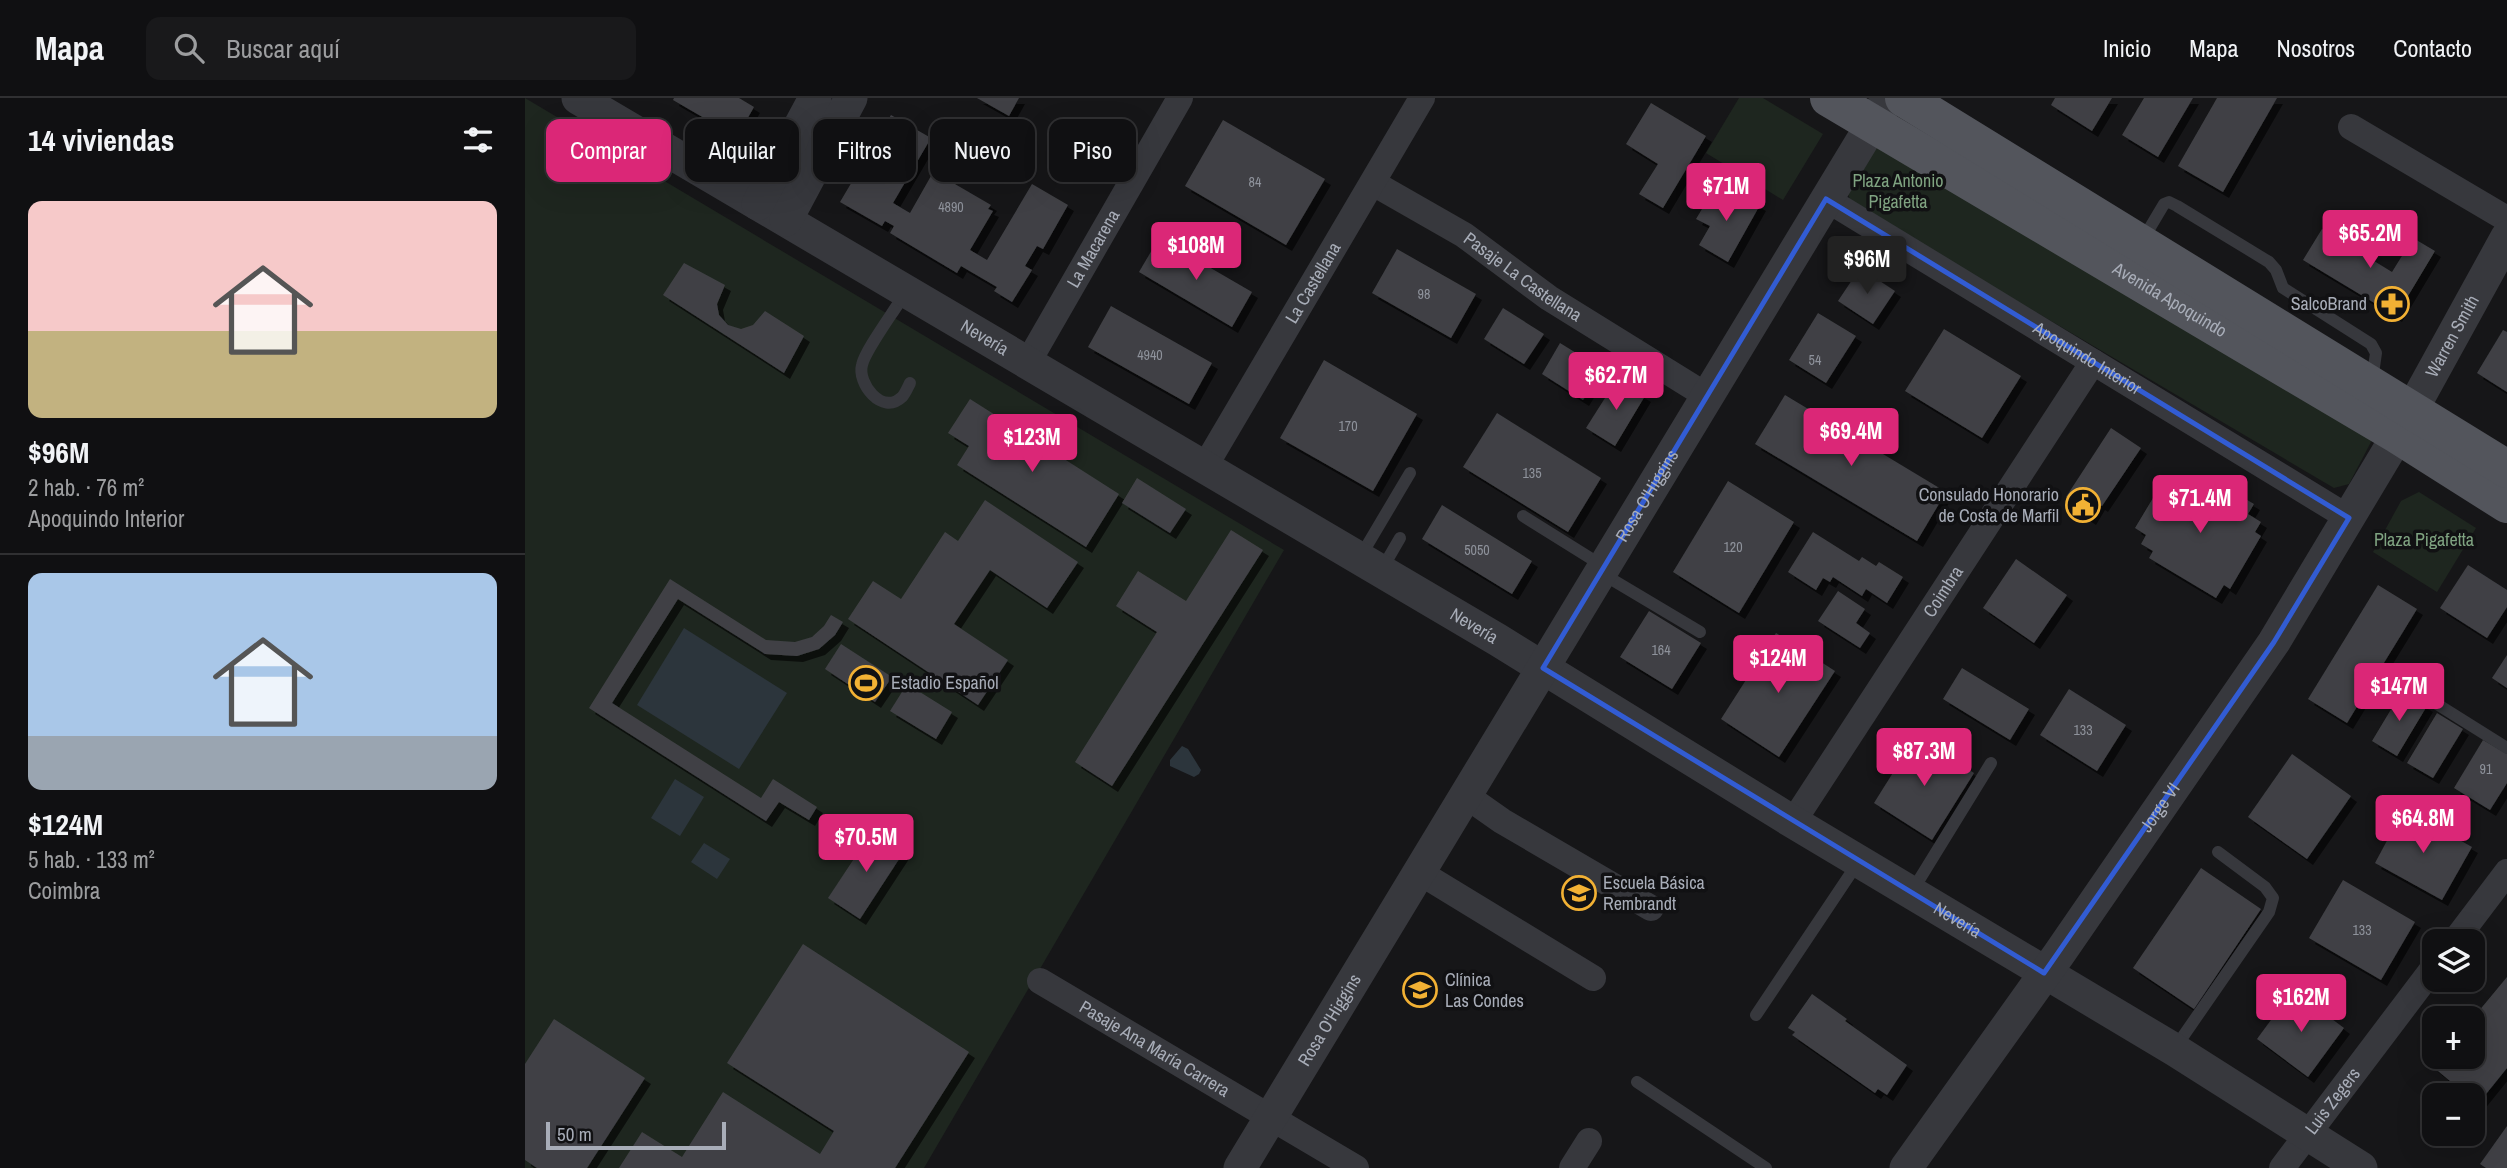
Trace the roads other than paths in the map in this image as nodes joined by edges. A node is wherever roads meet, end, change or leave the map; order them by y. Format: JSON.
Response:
{"nodes":[{"id":1,"x":578,"y":98,"type":"edge"},
{"id":2,"x":815,"y":98,"type":"edge"},
{"id":3,"x":851,"y":98,"type":"edge"},
{"id":4,"x":1180,"y":98,"type":"edge"},
{"id":5,"x":1422,"y":98,"type":"edge"},
{"id":6,"x":1829,"y":98,"type":"edge"},
{"id":7,"x":1904,"y":98,"type":"edge"},
{"id":8,"x":1879,"y":111,"type":"edge"},
{"id":9,"x":2351,"y":127,"type":"dead end"},
{"id":10,"x":1373,"y":183,"type":"junction"},
{"id":11,"x":1826,"y":198,"type":"junction"},
{"id":12,"x":772,"y":212,"type":"junction"},
{"id":13,"x":2507,"y":234,"type":"edge"},
{"id":14,"x":2141,"y":243,"type":"junction"},
{"id":15,"x":907,"y":291,"type":"junction"},
{"id":16,"x":2274,"y":304,"type":"junction"},
{"id":17,"x":2093,"y":362,"type":"junction"},
{"id":18,"x":1027,"y":364,"type":"junction"},
{"id":19,"x":911,"y":383,"type":"dead end"},
{"id":20,"x":1707,"y":396,"type":"junction"},
{"id":21,"x":2405,"y":422,"type":"junction"},
{"id":22,"x":1204,"y":468,"type":"junction"},
{"id":23,"x":2507,"y":469,"type":"edge"},
{"id":24,"x":1410,"y":473,"type":"dead end"},
{"id":25,"x":2507,"y":504,"type":"edge"},
{"id":26,"x":1523,"y":516,"type":"dead end"},
{"id":27,"x":2349,"y":518,"type":"junction"},
{"id":28,"x":1400,"y":538,"type":"dead end"},
{"id":29,"x":1370,"y":566,"type":"junction"},
{"id":30,"x":1602,"y":569,"type":"junction"},
{"id":31,"x":1700,"y":632,"type":"dead end"},
{"id":32,"x":1543,"y":667,"type":"junction"},
{"id":33,"x":2413,"y":689,"type":"dead end"},
{"id":34,"x":2507,"y":748,"type":"edge"},
{"id":35,"x":1991,"y":763,"type":"dead end"},
{"id":36,"x":1465,"y":795,"type":"junction"},
{"id":37,"x":1793,"y":822,"type":"junction"},
{"id":38,"x":2218,"y":852,"type":"dead end"},
{"id":39,"x":1859,"y":861,"type":"junction"},
{"id":40,"x":1419,"y":872,"type":"junction"},
{"id":41,"x":2507,"y":872,"type":"edge"},
{"id":42,"x":1911,"y":893,"type":"junction"},
{"id":43,"x":1651,"y":908,"type":"dead end"},
{"id":44,"x":2464,"y":929,"type":"edge"},
{"id":45,"x":2044,"y":973,"type":"junction"},
{"id":46,"x":1593,"y":978,"type":"dead end"},
{"id":47,"x":1040,"y":981,"type":"dead end"},
{"id":48,"x":2422,"y":983,"type":"edge"},
{"id":49,"x":1756,"y":1015,"type":"dead end"},
{"id":50,"x":2175,"y":1049,"type":"junction"},
{"id":51,"x":1637,"y":1082,"type":"dead end"},
{"id":52,"x":1271,"y":1117,"type":"junction"},
{"id":53,"x":2308,"y":1133,"type":"junction"},
{"id":54,"x":1589,"y":1142,"type":"dead end"},
{"id":55,"x":1240,"y":1168,"type":"edge"},
{"id":56,"x":1356,"y":1168,"type":"edge"},
{"id":57,"x":1572,"y":1168,"type":"edge"},
{"id":58,"x":1766,"y":1168,"type":"edge"},
{"id":59,"x":1906,"y":1168,"type":"edge"},
{"id":60,"x":2281,"y":1168,"type":"edge"},
{"id":61,"x":2361,"y":1168,"type":"edge"}],
"edges":[{"from":1,"to":12,"type":"street","name":"Nevería"},
{"from":2,"to":12,"type":"street"},
{"from":3,"to":12,"type":"street"},
{"from":4,"to":18,"type":"street","name":"La Macarena"},
{"from":5,"to":10,"type":"street","name":"La Castellana"},
{"from":6,"to":8,"type":"main road","name":"Avenida Apoquindo"},
{"from":7,"to":14,"type":"main road","name":"Avenida Apoquindo"},
{"from":8,"to":11,"type":"street","name":"Rosa O'Higgins"},
{"from":8,"to":21,"type":"main road","name":"Avenida Apoquindo"},
{"from":9,"to":13,"type":"street"},
{"from":10,"to":20,"type":"street","name":"Pasaje La Castellana"},
{"from":10,"to":22,"type":"street","name":"La Castellana"},
{"from":11,"to":17,"type":"street","name":"Apoquindo Interior"},
{"from":11,"to":20,"type":"street","name":"Rosa O'Higgins"},
{"from":12,"to":15,"type":"street","name":"Nevería"},
{"from":13,"to":21,"type":"street","name":"Warren Smith"},
{"from":14,"to":16,"type":"main road","name":"Avenida Apoquindo"},
{"from":14,"to":16,"type":"lane"},
{"from":15,"to":18,"type":"street","name":"Nevería"},
{"from":15,"to":19,"type":"lane"},
{"from":16,"to":21,"type":"main road","name":"Avenida Apoquindo"},
{"from":17,"to":27,"type":"street","name":"Apoquindo Interior"},
{"from":17,"to":37,"type":"street","name":"Coimbra"},
{"from":18,"to":22,"type":"street","name":"Nevería"},
{"from":20,"to":30,"type":"street","name":"Rosa O'Higgins"},
{"from":21,"to":23,"type":"main road","name":"Avenida Apoquindo"},
{"from":21,"to":25,"type":"main road","name":"Avenida Apoquindo"},
{"from":21,"to":27,"type":"street","name":"Jorge VI"},
{"from":22,"to":29,"type":"street","name":"Nevería"},
{"from":24,"to":29,"type":"lane"},
{"from":26,"to":30,"type":"lane"},
{"from":27,"to":45,"type":"street","name":"Jorge VI"},
{"from":28,"to":29,"type":"lane"},
{"from":29,"to":32,"type":"street","name":"Nevería"},
{"from":30,"to":31,"type":"lane"},
{"from":30,"to":32,"type":"street","name":"Rosa O'Higgins"},
{"from":32,"to":36,"type":"street","name":"Rosa O'Higgins"},
{"from":32,"to":37,"type":"street","name":"Nevería"},
{"from":33,"to":34,"type":"lane"},
{"from":35,"to":42,"type":"lane"},
{"from":36,"to":40,"type":"street","name":"Rosa O'Higgins"},
{"from":36,"to":43,"type":"street"},
{"from":37,"to":39,"type":"street","name":"Nevería"},
{"from":38,"to":50,"type":"lane"},
{"from":39,"to":42,"type":"street","name":"Nevería"},
{"from":39,"to":49,"type":"lane"},
{"from":40,"to":46,"type":"street"},
{"from":40,"to":52,"type":"street","name":"Rosa O'Higgins"},
{"from":41,"to":44,"type":"street"},
{"from":42,"to":45,"type":"street","name":"Nevería"},
{"from":45,"to":50,"type":"street","name":"Nevería"},
{"from":45,"to":59,"type":"street","name":"Jorge VI"},
{"from":47,"to":52,"type":"street","name":"Pasaje Ana María Carrera"},
{"from":48,"to":53,"type":"street","name":"Luis Zegers"},
{"from":50,"to":53,"type":"street","name":"Nevería"},
{"from":51,"to":58,"type":"lane"},
{"from":52,"to":55,"type":"street","name":"Rosa O'Higgins"},
{"from":52,"to":56,"type":"street","name":"Pasaje Ana María Carrera"},
{"from":53,"to":60,"type":"street","name":"Luis Zegers"},
{"from":53,"to":61,"type":"street","name":"Nevería"},
{"from":54,"to":57,"type":"street"}]}
